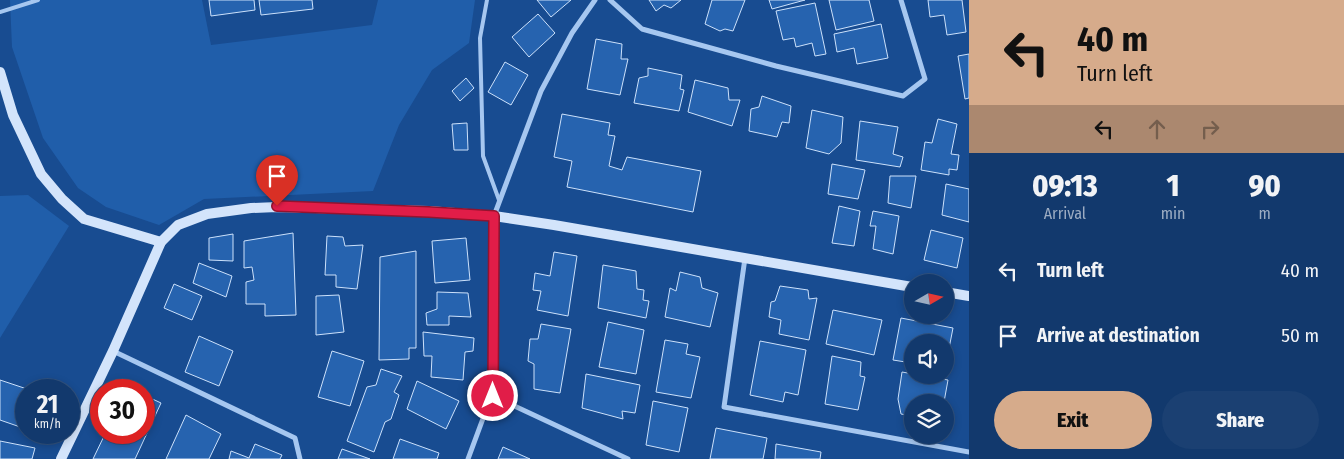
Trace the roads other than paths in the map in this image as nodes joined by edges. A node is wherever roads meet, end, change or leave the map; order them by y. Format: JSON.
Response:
{"nodes":[{"id":1,"x":38,"y":0,"type":"edge"},
{"id":2,"x":487,"y":0,"type":"edge"},
{"id":3,"x":595,"y":0,"type":"edge"},
{"id":4,"x":610,"y":0,"type":"edge"},
{"id":5,"x":901,"y":0,"type":"edge"},
{"id":6,"x":0,"y":12,"type":"edge"},
{"id":7,"x":0,"y":72,"type":"edge"},
{"id":8,"x":500,"y":202,"type":"junction"},
{"id":9,"x":494,"y":216,"type":"junction"},
{"id":10,"x":161,"y":242,"type":"junction"},
{"id":11,"x":745,"y":258,"type":"junction"},
{"id":12,"x":904,"y":285,"type":"edge"},
{"id":13,"x":954,"y":294,"type":"edge"},
{"id":14,"x":969,"y":296,"type":"edge"},
{"id":15,"x":113,"y":350,"type":"junction"},
{"id":16,"x":493,"y":396,"type":"junction"},
{"id":17,"x":969,"y":452,"type":"edge"},
{"id":18,"x":61,"y":459,"type":"edge"},
{"id":19,"x":300,"y":459,"type":"edge"},
{"id":20,"x":468,"y":459,"type":"edge"},
{"id":21,"x":628,"y":459,"type":"edge"}],
"edges":[{"from":1,"to":6,"type":"lane"},
{"from":2,"to":8,"type":"lane"},
{"from":3,"to":8,"type":"street"},
{"from":4,"to":5,"type":"street"},
{"from":7,"to":10,"type":"street"},
{"from":8,"to":9,"type":"street"},
{"from":9,"to":10,"type":"street"},
{"from":9,"to":11,"type":"street"},
{"from":9,"to":16,"type":"street"},
{"from":10,"to":15,"type":"street"},
{"from":11,"to":12,"type":"street"},
{"from":11,"to":17,"type":"street"},
{"from":13,"to":14,"type":"street"},
{"from":15,"to":18,"type":"street"},
{"from":15,"to":19,"type":"street"},
{"from":16,"to":20,"type":"street"},
{"from":16,"to":21,"type":"street"}]}
